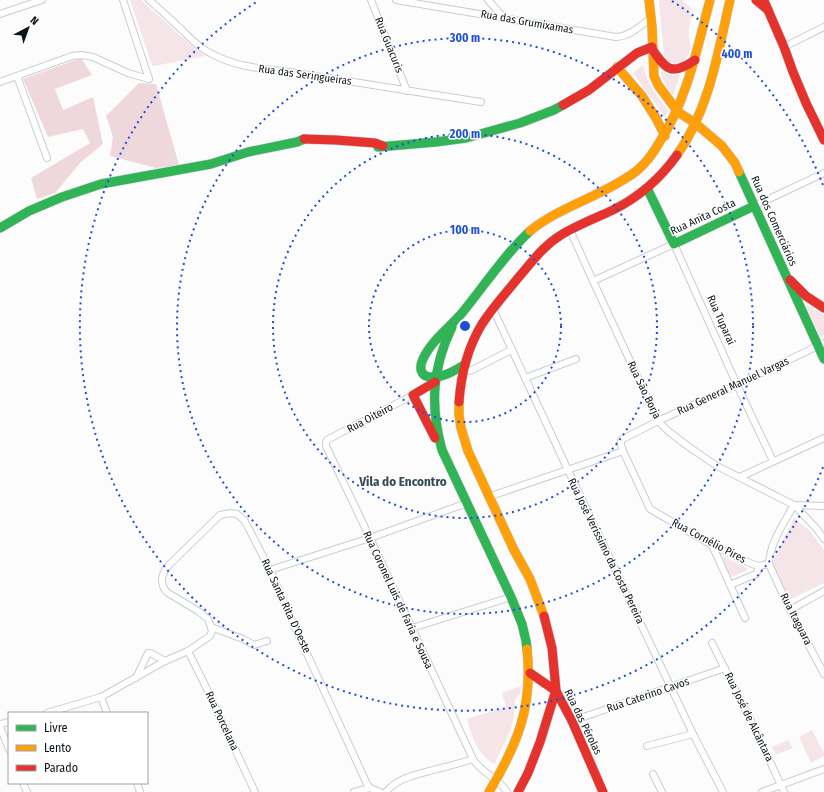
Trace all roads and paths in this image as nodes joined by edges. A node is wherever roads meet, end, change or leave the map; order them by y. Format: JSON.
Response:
{"nodes":[{"id":1,"x":42,"y":0,"type":"edge"},
{"id":2,"x":123,"y":0,"type":"edge"},
{"id":3,"x":149,"y":0,"type":"edge"},
{"id":4,"x":371,"y":0,"type":"edge"},
{"id":5,"x":396,"y":0,"type":"edge"},
{"id":6,"x":488,"y":0,"type":"edge"},
{"id":7,"x":649,"y":0,"type":"edge"},
{"id":8,"x":710,"y":0,"type":"edge"},
{"id":9,"x":730,"y":0,"type":"edge"},
{"id":10,"x":756,"y":0,"type":"edge"},
{"id":11,"x":763,"y":0,"type":"edge"},
{"id":12,"x":768,"y":10,"type":"junction"},
{"id":13,"x":0,"y":14,"type":"edge"},
{"id":14,"x":652,"y":17,"type":"junction"},
{"id":15,"x":505,"y":18,"type":"junction"},
{"id":16,"x":824,"y":27,"type":"edge"},
{"id":17,"x":784,"y":47,"type":"junction"},
{"id":18,"x":652,"y":48,"type":"junction"},
{"id":19,"x":695,"y":60,"type":"junction"},
{"id":20,"x":617,"y":67,"type":"junction"},
{"id":21,"x":17,"y":76,"type":"junction"},
{"id":22,"x":0,"y":82,"type":"edge"},
{"id":23,"x":407,"y":91,"type":"junction"},
{"id":24,"x":481,"y":102,"type":"dead end"},
{"id":25,"x":678,"y":112,"type":"junction"},
{"id":26,"x":656,"y":118,"type":"junction"},
{"id":27,"x":695,"y":123,"type":"junction"},
{"id":28,"x":672,"y":124,"type":"junction"},
{"id":29,"x":665,"y":136,"type":"junction"},
{"id":30,"x":824,"y":140,"type":"edge"},
{"id":31,"x":47,"y":158,"type":"dead end"},
{"id":32,"x":824,"y":173,"type":"edge"},
{"id":33,"x":647,"y":188,"type":"junction"},
{"id":34,"x":754,"y":206,"type":"junction"},
{"id":35,"x":0,"y":228,"type":"edge"},
{"id":36,"x":570,"y":230,"type":"junction"},
{"id":37,"x":674,"y":244,"type":"junction"},
{"id":38,"x":786,"y":276,"type":"junction"},
{"id":39,"x":593,"y":281,"type":"junction"},
{"id":40,"x":824,"y":308,"type":"edge"},
{"id":41,"x":493,"y":309,"type":"junction"},
{"id":42,"x":459,"y":315,"type":"junction"},
{"id":43,"x":821,"y":344,"type":"edge"},
{"id":44,"x":511,"y":350,"type":"junction"},
{"id":45,"x":576,"y":359,"type":"dead end"},
{"id":46,"x":824,"y":359,"type":"edge"},
{"id":47,"x":467,"y":368,"type":"junction"},
{"id":48,"x":525,"y":378,"type":"junction"},
{"id":49,"x":435,"y":380,"type":"junction"},
{"id":50,"x":737,"y":385,"type":"junction"},
{"id":51,"x":412,"y":395,"type":"junction"},
{"id":52,"x":658,"y":421,"type":"junction"},
{"id":53,"x":824,"y":438,"type":"edge"},
{"id":54,"x":327,"y":440,"type":"joint"},
{"id":55,"x":442,"y":450,"type":"junction"},
{"id":56,"x":623,"y":451,"type":"junction"},
{"id":57,"x":773,"y":461,"type":"junction"},
{"id":58,"x":568,"y":470,"type":"junction"},
{"id":59,"x":740,"y":477,"type":"junction"},
{"id":60,"x":488,"y":497,"type":"junction"},
{"id":61,"x":467,"y":503,"type":"junction"},
{"id":62,"x":794,"y":505,"type":"junction"},
{"id":63,"x":824,"y":506,"type":"edge"},
{"id":64,"x":370,"y":538,"type":"junction"},
{"id":65,"x":824,"y":539,"type":"edge"},
{"id":66,"x":712,"y":545,"type":"junction"},
{"id":67,"x":769,"y":564,"type":"junction"},
{"id":68,"x":758,"y":566,"type":"junction"},
{"id":69,"x":270,"y":570,"type":"junction"},
{"id":70,"x":730,"y":585,"type":"junction"},
{"id":71,"x":824,"y":591,"type":"edge"},
{"id":72,"x":511,"y":597,"type":"junction"},
{"id":73,"x":790,"y":610,"type":"junction"},
{"id":74,"x":745,"y":618,"type":"dead end"},
{"id":75,"x":211,"y":627,"type":"junction"},
{"id":76,"x":412,"y":628,"type":"junction"},
{"id":77,"x":267,"y":641,"type":"dead end"},
{"id":78,"x":712,"y":643,"type":"dead end"},
{"id":79,"x":188,"y":651,"type":"junction"},
{"id":80,"x":165,"y":661,"type":"junction"},
{"id":81,"x":725,"y":668,"type":"junction"},
{"id":82,"x":530,"y":673,"type":"junction"},
{"id":83,"x":824,"y":674,"type":"edge"},
{"id":84,"x":136,"y":678,"type":"junction"},
{"id":85,"x":671,"y":687,"type":"junction"},
{"id":86,"x":556,"y":691,"type":"junction"},
{"id":87,"x":101,"y":697,"type":"junction"},
{"id":88,"x":50,"y":712,"type":"edge"},
{"id":89,"x":107,"y":712,"type":"edge"},
{"id":90,"x":572,"y":721,"type":"junction"},
{"id":91,"x":0,"y":725,"type":"edge"},
{"id":92,"x":693,"y":734,"type":"junction"},
{"id":93,"x":8,"y":746,"type":"edge"},
{"id":94,"x":647,"y":746,"type":"dead end"},
{"id":95,"x":473,"y":759,"type":"junction"},
{"id":96,"x":824,"y":768,"type":"edge"},
{"id":97,"x":653,"y":774,"type":"dead end"},
{"id":98,"x":496,"y":780,"type":"junction"},
{"id":99,"x":781,"y":785,"type":"junction"},
{"id":100,"x":370,"y":788,"type":"junction"},
{"id":101,"x":255,"y":792,"type":"edge"},
{"id":102,"x":354,"y":792,"type":"edge"},
{"id":103,"x":380,"y":792,"type":"edge"},
{"id":104,"x":386,"y":792,"type":"edge"},
{"id":105,"x":489,"y":792,"type":"edge"},
{"id":106,"x":507,"y":792,"type":"edge"},
{"id":107,"x":518,"y":792,"type":"edge"},
{"id":108,"x":603,"y":792,"type":"edge"},
{"id":109,"x":662,"y":792,"type":"edge"},
{"id":110,"x":723,"y":792,"type":"edge"},
{"id":111,"x":762,"y":792,"type":"edge"},
{"id":112,"x":784,"y":792,"type":"edge"}],
"edges":[{"from":1,"to":13,"type":"street"},
{"from":2,"to":21,"type":"street"},
{"from":3,"to":23,"type":"street","name":"Rua das Seringueiras"},
{"from":4,"to":23,"type":"street","name":"Rua Guacuris"},
{"from":5,"to":15,"type":"street","name":"Rua das Grumixamas"},
{"from":6,"to":15,"type":"street"},
{"from":7,"to":14,"type":"main road"},
{"from":8,"to":19,"type":"main road"},
{"from":9,"to":27,"type":"main road"},
{"from":10,"to":12,"type":"main road"},
{"from":11,"to":12,"type":"main road"},
{"from":12,"to":17,"type":"main road"},
{"from":14,"to":15,"type":"street","name":"Rua das Grumixamas"},
{"from":14,"to":18,"type":"main road"},
{"from":16,"to":17,"type":"street"},
{"from":17,"to":30,"type":"main road"},
{"from":18,"to":19,"type":"main road"},
{"from":18,"to":20,"type":"main road"},
{"from":18,"to":25,"type":"main road"},
{"from":19,"to":25,"type":"main road"},
{"from":20,"to":26,"type":"main road"},
{"from":20,"to":35,"type":"main road"},
{"from":21,"to":22,"type":"street"},
{"from":21,"to":31,"type":"street"},
{"from":23,"to":24,"type":"street","name":"Rua das Seringueiras"},
{"from":25,"to":27,"type":"main road","name":"Rua dos Comerciários"},
{"from":25,"to":28,"type":"main road"},
{"from":26,"to":28,"type":"main road"},
{"from":26,"to":29,"type":"main road"},
{"from":27,"to":33,"type":"main road"},
{"from":27,"to":34,"type":"main road","name":"Rua dos Comerciários"},
{"from":28,"to":29,"type":"main road"},
{"from":29,"to":42,"type":"main road"},
{"from":32,"to":34,"type":"street","name":"Rua Anita Costa"},
{"from":33,"to":36,"type":"main road"},
{"from":33,"to":37,"type":"main road","name":"Rua Tuparaí"},
{"from":34,"to":37,"type":"main road","name":"Rua Anita Costa"},
{"from":34,"to":38,"type":"main road","name":"Rua dos Comerciários"},
{"from":36,"to":39,"type":"street","name":"Rua São Borja"},
{"from":36,"to":41,"type":"main road"},
{"from":37,"to":39,"type":"street","name":"Rua Anita Costa"},
{"from":37,"to":50,"type":"street","name":"Rua Tuparaí"},
{"from":38,"to":40,"type":"main road"},
{"from":38,"to":43,"type":"main road","name":"Rua dos Comerciários"},
{"from":39,"to":52,"type":"street","name":"Rua São Borja"},
{"from":41,"to":44,"type":"street","name":"Rua José Veríssimo da Costa Pereira"},
{"from":41,"to":47,"type":"main road"},
{"from":42,"to":49,"type":"main road"},
{"from":42,"to":49,"type":"main road"},
{"from":43,"to":46,"type":"main road","name":"Rua dos Comerciários"},
{"from":43,"to":50,"type":"street","name":"Rua General Manuel Vargas"},
{"from":44,"to":47,"type":"street"},
{"from":44,"to":48,"type":"street","name":"Rua José Veríssimo da Costa Pereira"},
{"from":45,"to":48,"type":"street"},
{"from":47,"to":49,"type":"main road"},
{"from":47,"to":60,"type":"main road"},
{"from":48,"to":58,"type":"street","name":"Rua José Veríssimo da Costa Pereira"},
{"from":49,"to":51,"type":"main road"},
{"from":49,"to":55,"type":"main road"},
{"from":50,"to":52,"type":"street","name":"Rua General Manuel Vargas"},
{"from":50,"to":57,"type":"street","name":"Rua Tuparaí"},
{"from":51,"to":54,"type":"street","name":"Rua Oiteiro"},
{"from":51,"to":55,"type":"main road"},
{"from":52,"to":56,"type":"street","name":"Rua General Manuel Vargas"},
{"from":52,"to":59,"type":"street","name":"Rua São Borja"},
{"from":53,"to":57,"type":"street"},
{"from":54,"to":64,"type":"street","name":"Rua Coronel Luis de Faria e Sousa"},
{"from":55,"to":61,"type":"main road"},
{"from":56,"to":58,"type":"street"},
{"from":56,"to":66,"type":"street","name":"Rua Cornélio Pires"},
{"from":57,"to":59,"type":"street"},
{"from":58,"to":60,"type":"street"},
{"from":58,"to":85,"type":"street","name":"Rua José Veríssimo da Costa Pereira"},
{"from":59,"to":62,"type":"street","name":"Rua São Borja"},
{"from":60,"to":86,"type":"main road"},
{"from":61,"to":64,"type":"street"},
{"from":61,"to":72,"type":"main road"},
{"from":62,"to":63,"type":"street","name":"Rua São Borja"},
{"from":62,"to":65,"type":"street"},
{"from":62,"to":67,"type":"street"},
{"from":64,"to":69,"type":"street"},
{"from":64,"to":76,"type":"street","name":"Rua Coronel Luis de Faria e Sousa"},
{"from":66,"to":68,"type":"street","name":"Rua Cornélio Pires"},
{"from":66,"to":70,"type":"street"},
{"from":67,"to":68,"type":"street","name":"Rua Cornélio Pires"},
{"from":67,"to":73,"type":"street","name":"Rua Itaguara"},
{"from":68,"to":70,"type":"street"},
{"from":69,"to":75,"type":"street","name":"Rua Santa Rita D'Oeste"},
{"from":69,"to":100,"type":"street","name":"Rua Santa Rita D'Oeste"},
{"from":70,"to":74,"type":"street"},
{"from":71,"to":73,"type":"street"},
{"from":72,"to":76,"type":"street"},
{"from":72,"to":82,"type":"main road"},
{"from":73,"to":83,"type":"street","name":"Rua Itaguara"},
{"from":75,"to":77,"type":"street"},
{"from":75,"to":79,"type":"street"},
{"from":76,"to":95,"type":"street","name":"Rua Coronel Luis de Faria e Sousa"},
{"from":78,"to":81,"type":"street","name":"Rua José de Alcântara"},
{"from":79,"to":80,"type":"street"},
{"from":79,"to":101,"type":"street","name":"Rua Porcelana"},
{"from":80,"to":84,"type":"street"},
{"from":80,"to":84,"type":"street"},
{"from":81,"to":85,"type":"street","name":"Rua Caterino Cavos"},
{"from":81,"to":99,"type":"street","name":"Rua José de Alcântara"},
{"from":82,"to":86,"type":"main road","name":"Rua das Pérolas"},
{"from":82,"to":98,"type":"main road"},
{"from":84,"to":87,"type":"street"},
{"from":85,"to":90,"type":"street","name":"Rua Caterino Cavos"},
{"from":85,"to":92,"type":"street","name":"Rua José Veríssimo da Costa Pereira"},
{"from":86,"to":90,"type":"main road","name":"Rua das Pérolas"},
{"from":86,"to":107,"type":"main road"},
{"from":87,"to":88,"type":"street"},
{"from":87,"to":89,"type":"street"},
{"from":90,"to":108,"type":"main road","name":"Rua das Pérolas"},
{"from":91,"to":93,"type":"street"},
{"from":92,"to":94,"type":"street"},
{"from":92,"to":110,"type":"street","name":"Rua José Veríssimo da Costa Pereira"},
{"from":95,"to":98,"type":"street","name":"Rua Coronel Luis de Faria e Sousa"},
{"from":95,"to":104,"type":"street"},
{"from":96,"to":99,"type":"street"},
{"from":97,"to":109,"type":"street"},
{"from":98,"to":105,"type":"main road"},
{"from":98,"to":106,"type":"street","name":"Rua Coronel Luis de Faria e Sousa"},
{"from":99,"to":111,"type":"street"},
{"from":99,"to":112,"type":"street","name":"Rua José de Alcântara"},
{"from":100,"to":102,"type":"street"},
{"from":100,"to":103,"type":"street"}]}
